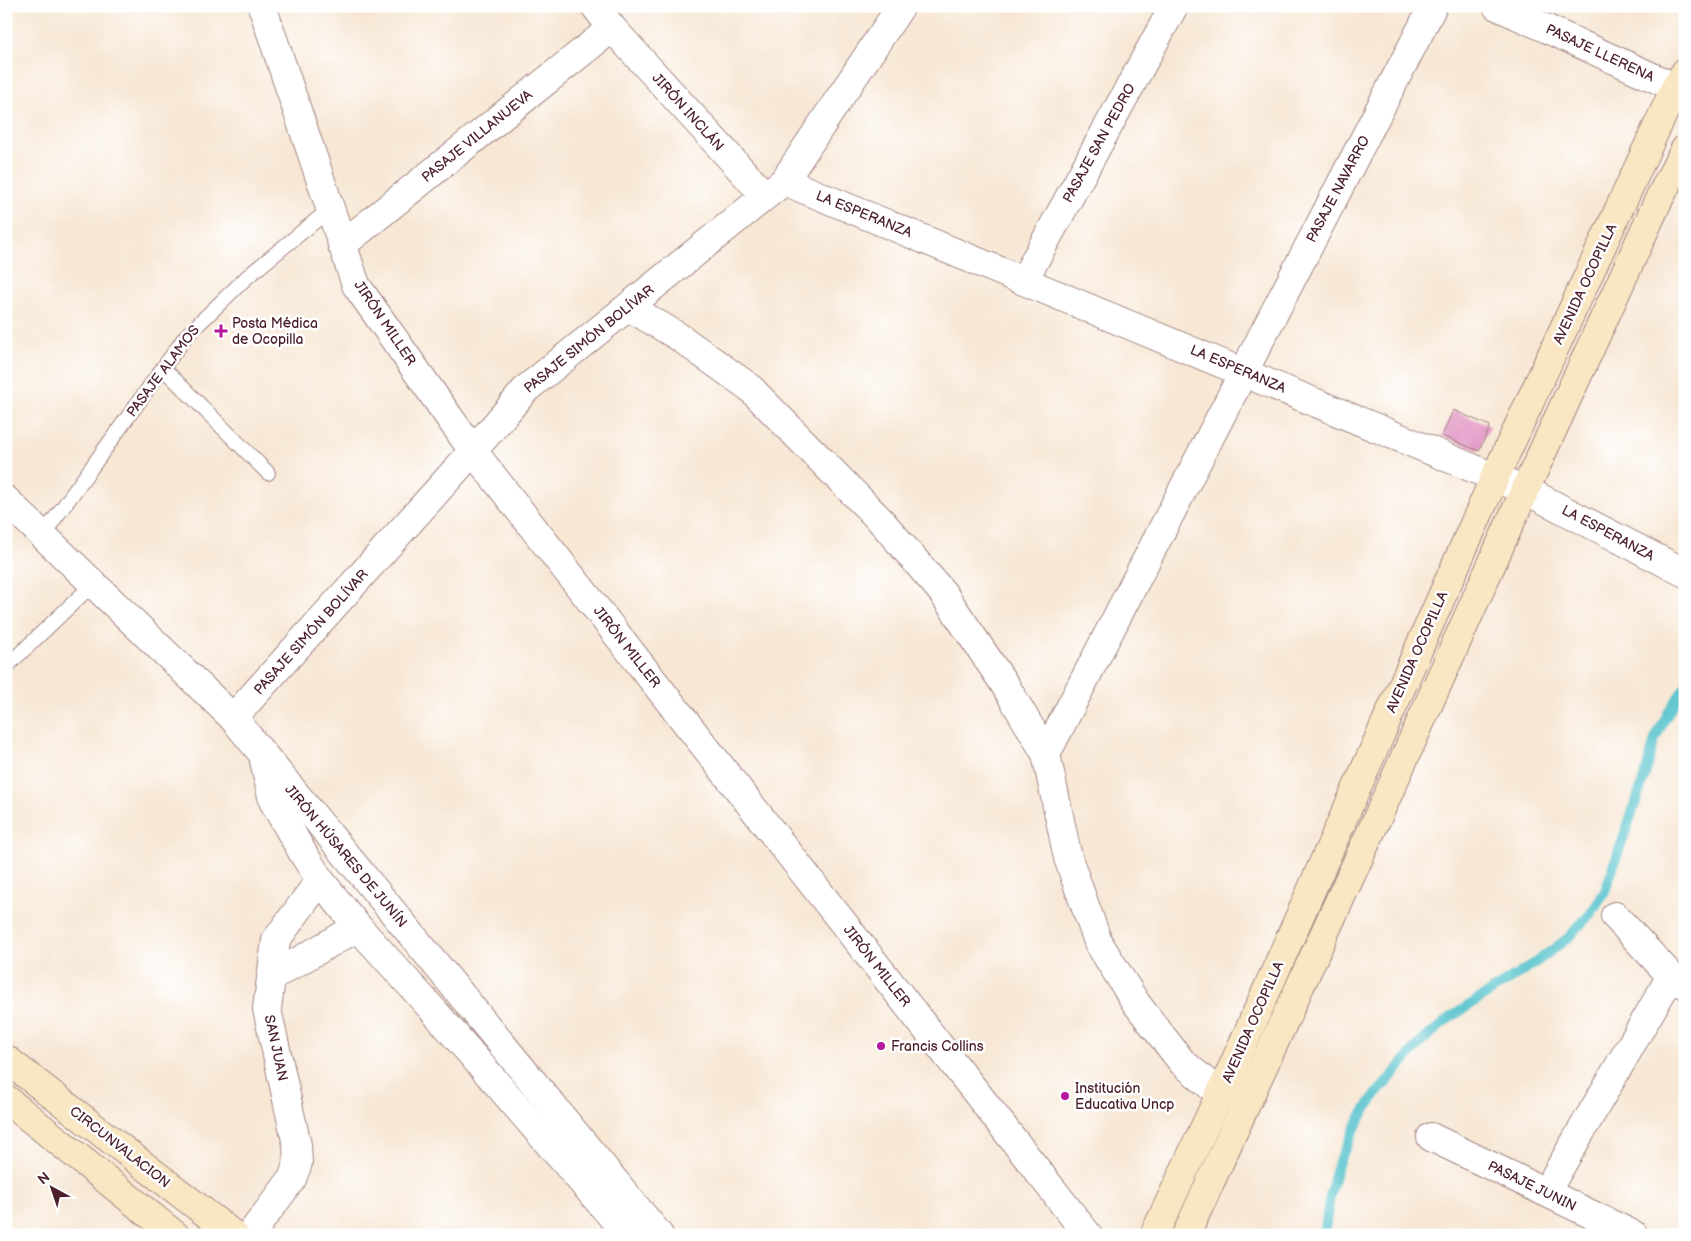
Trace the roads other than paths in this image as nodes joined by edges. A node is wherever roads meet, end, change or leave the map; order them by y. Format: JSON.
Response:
{"nodes":[{"id":1,"x":262,"y":6,"type":"edge"},
{"id":2,"x":595,"y":6,"type":"edge"},
{"id":3,"x":901,"y":6,"type":"edge"},
{"id":4,"x":1174,"y":6,"type":"edge"},
{"id":5,"x":1433,"y":6,"type":"edge"},
{"id":6,"x":1497,"y":6,"type":"edge"},
{"id":7,"x":612,"y":28,"type":"junction"},
{"id":8,"x":1682,"y":84,"type":"edge"},
{"id":9,"x":1685,"y":149,"type":"edge"},
{"id":10,"x":774,"y":188,"type":"junction"},
{"id":11,"x":330,"y":209,"type":"junction"},
{"id":12,"x":342,"y":245,"type":"junction"},
{"id":13,"x":1024,"y":280,"type":"junction"},
{"id":14,"x":629,"y":307,"type":"junction"},
{"id":15,"x":163,"y":368,"type":"junction"},
{"id":16,"x":1243,"y":371,"type":"junction"},
{"id":17,"x":473,"y":451,"type":"junction"},
{"id":18,"x":268,"y":473,"type":"dead end"},
{"id":19,"x":1495,"y":478,"type":"junction"},
{"id":20,"x":1525,"y":490,"type":"junction"},
{"id":21,"x":6,"y":500,"type":"edge"},
{"id":22,"x":43,"y":536,"type":"junction"},
{"id":23,"x":1685,"y":573,"type":"edge"},
{"id":24,"x":94,"y":584,"type":"junction"},
{"id":25,"x":6,"y":667,"type":"edge"},
{"id":26,"x":234,"y":718,"type":"junction"},
{"id":27,"x":1046,"y":754,"type":"junction"},
{"id":28,"x":262,"y":755,"type":"junction"},
{"id":29,"x":320,"y":880,"type":"junction"},
{"id":30,"x":1615,"y":916,"type":"dead end"},
{"id":31,"x":358,"y":927,"type":"junction"},
{"id":32,"x":271,"y":977,"type":"junction"},
{"id":33,"x":1678,"y":980,"type":"edge"},
{"id":34,"x":6,"y":1059,"type":"edge"},
{"id":35,"x":1220,"y":1094,"type":"junction"},
{"id":36,"x":6,"y":1099,"type":"edge"},
{"id":37,"x":1431,"y":1136,"type":"dead end"},
{"id":38,"x":1546,"y":1192,"type":"junction"},
{"id":39,"x":175,"y":1235,"type":"edge"},
{"id":40,"x":234,"y":1235,"type":"edge"},
{"id":41,"x":250,"y":1235,"type":"edge"},
{"id":42,"x":628,"y":1235,"type":"edge"},
{"id":43,"x":659,"y":1235,"type":"edge"},
{"id":44,"x":1088,"y":1235,"type":"edge"},
{"id":45,"x":1154,"y":1235,"type":"edge"},
{"id":46,"x":1186,"y":1235,"type":"edge"},
{"id":47,"x":1634,"y":1235,"type":"edge"}],
"edges":[{"from":1,"to":11,"type":"street","name":"JIRÓN MILLER"},
{"from":2,"to":7,"type":"street","name":"JIRÓN INCLÁN"},
{"from":3,"to":10,"type":"street","name":"PASAJE SIMÓN BOLÍVAR"},
{"from":4,"to":13,"type":"street","name":"PASAJE SAN PEDRO"},
{"from":5,"to":16,"type":"street","name":"PASAJE NAVARRO"},
{"from":6,"to":8,"type":"street","name":"PASAJE LLERENA"},
{"from":7,"to":10,"type":"street","name":"JIRÓN INCLÁN"},
{"from":7,"to":12,"type":"street","name":"PASAJE VILLANUEVA"},
{"from":8,"to":19,"type":"street","name":"AVENIDA OCOPILLA"},
{"from":9,"to":20,"type":"street","name":"AVENIDA OCOPILLA"},
{"from":10,"to":13,"type":"street","name":"LA ESPERANZA"},
{"from":10,"to":14,"type":"street","name":"PASAJE SIMÓN BOLÍVAR"},
{"from":11,"to":12,"type":"street","name":"JIRÓN MILLER"},
{"from":11,"to":15,"type":"lane","name":"PASAJE ALAMOS"},
{"from":12,"to":17,"type":"street","name":"JIRÓN MILLER"},
{"from":13,"to":16,"type":"street","name":"LA ESPERANZA"},
{"from":14,"to":17,"type":"street","name":"PASAJE SIMÓN BOLÍVAR"},
{"from":14,"to":27,"type":"street"},
{"from":15,"to":18,"type":"lane"},
{"from":15,"to":22,"type":"lane","name":"PASAJE ALAMOS"},
{"from":16,"to":19,"type":"street","name":"LA ESPERANZA"},
{"from":16,"to":27,"type":"street","name":"PASAJE NAVARRO"},
{"from":17,"to":26,"type":"street","name":"PASAJE SIMÓN BOLÍVAR"},
{"from":17,"to":44,"type":"street","name":"JIRÓN MILLER"},
{"from":19,"to":20,"type":"street","name":"LA ESPERANZA"},
{"from":19,"to":35,"type":"street","name":"AVENIDA OCOPILLA"},
{"from":20,"to":23,"type":"street","name":"LA ESPERANZA"},
{"from":20,"to":46,"type":"street","name":"AVENIDA OCOPILLA"},
{"from":21,"to":22,"type":"street","name":"JIRÓN HÚSARES DE JUNÍN"},
{"from":22,"to":24,"type":"street","name":"JIRÓN HÚSARES DE JUNÍN"},
{"from":24,"to":25,"type":"lane"},
{"from":24,"to":26,"type":"street","name":"JIRÓN HÚSARES DE JUNÍN"},
{"from":26,"to":28,"type":"street","name":"JIRÓN HÚSARES DE JUNÍN"},
{"from":27,"to":35,"type":"street"},
{"from":28,"to":29,"type":"street"},
{"from":28,"to":43,"type":"street","name":"JIRÓN HÚSARES DE JUNÍN"},
{"from":29,"to":31,"type":"street"},
{"from":29,"to":32,"type":"street","name":"SAN JUAN"},
{"from":30,"to":33,"type":"street"},
{"from":31,"to":32,"type":"street"},
{"from":31,"to":42,"type":"street"},
{"from":32,"to":41,"type":"street","name":"SAN JUAN"},
{"from":33,"to":38,"type":"street"},
{"from":34,"to":40,"type":"street","name":"CIRCUNVALACION"},
{"from":35,"to":45,"type":"street","name":"AVENIDA OCOPILLA"},
{"from":36,"to":39,"type":"street"},
{"from":37,"to":38,"type":"street","name":"PASAJE JUNIN"},
{"from":38,"to":47,"type":"street","name":"PASAJE JUNIN"}]}
